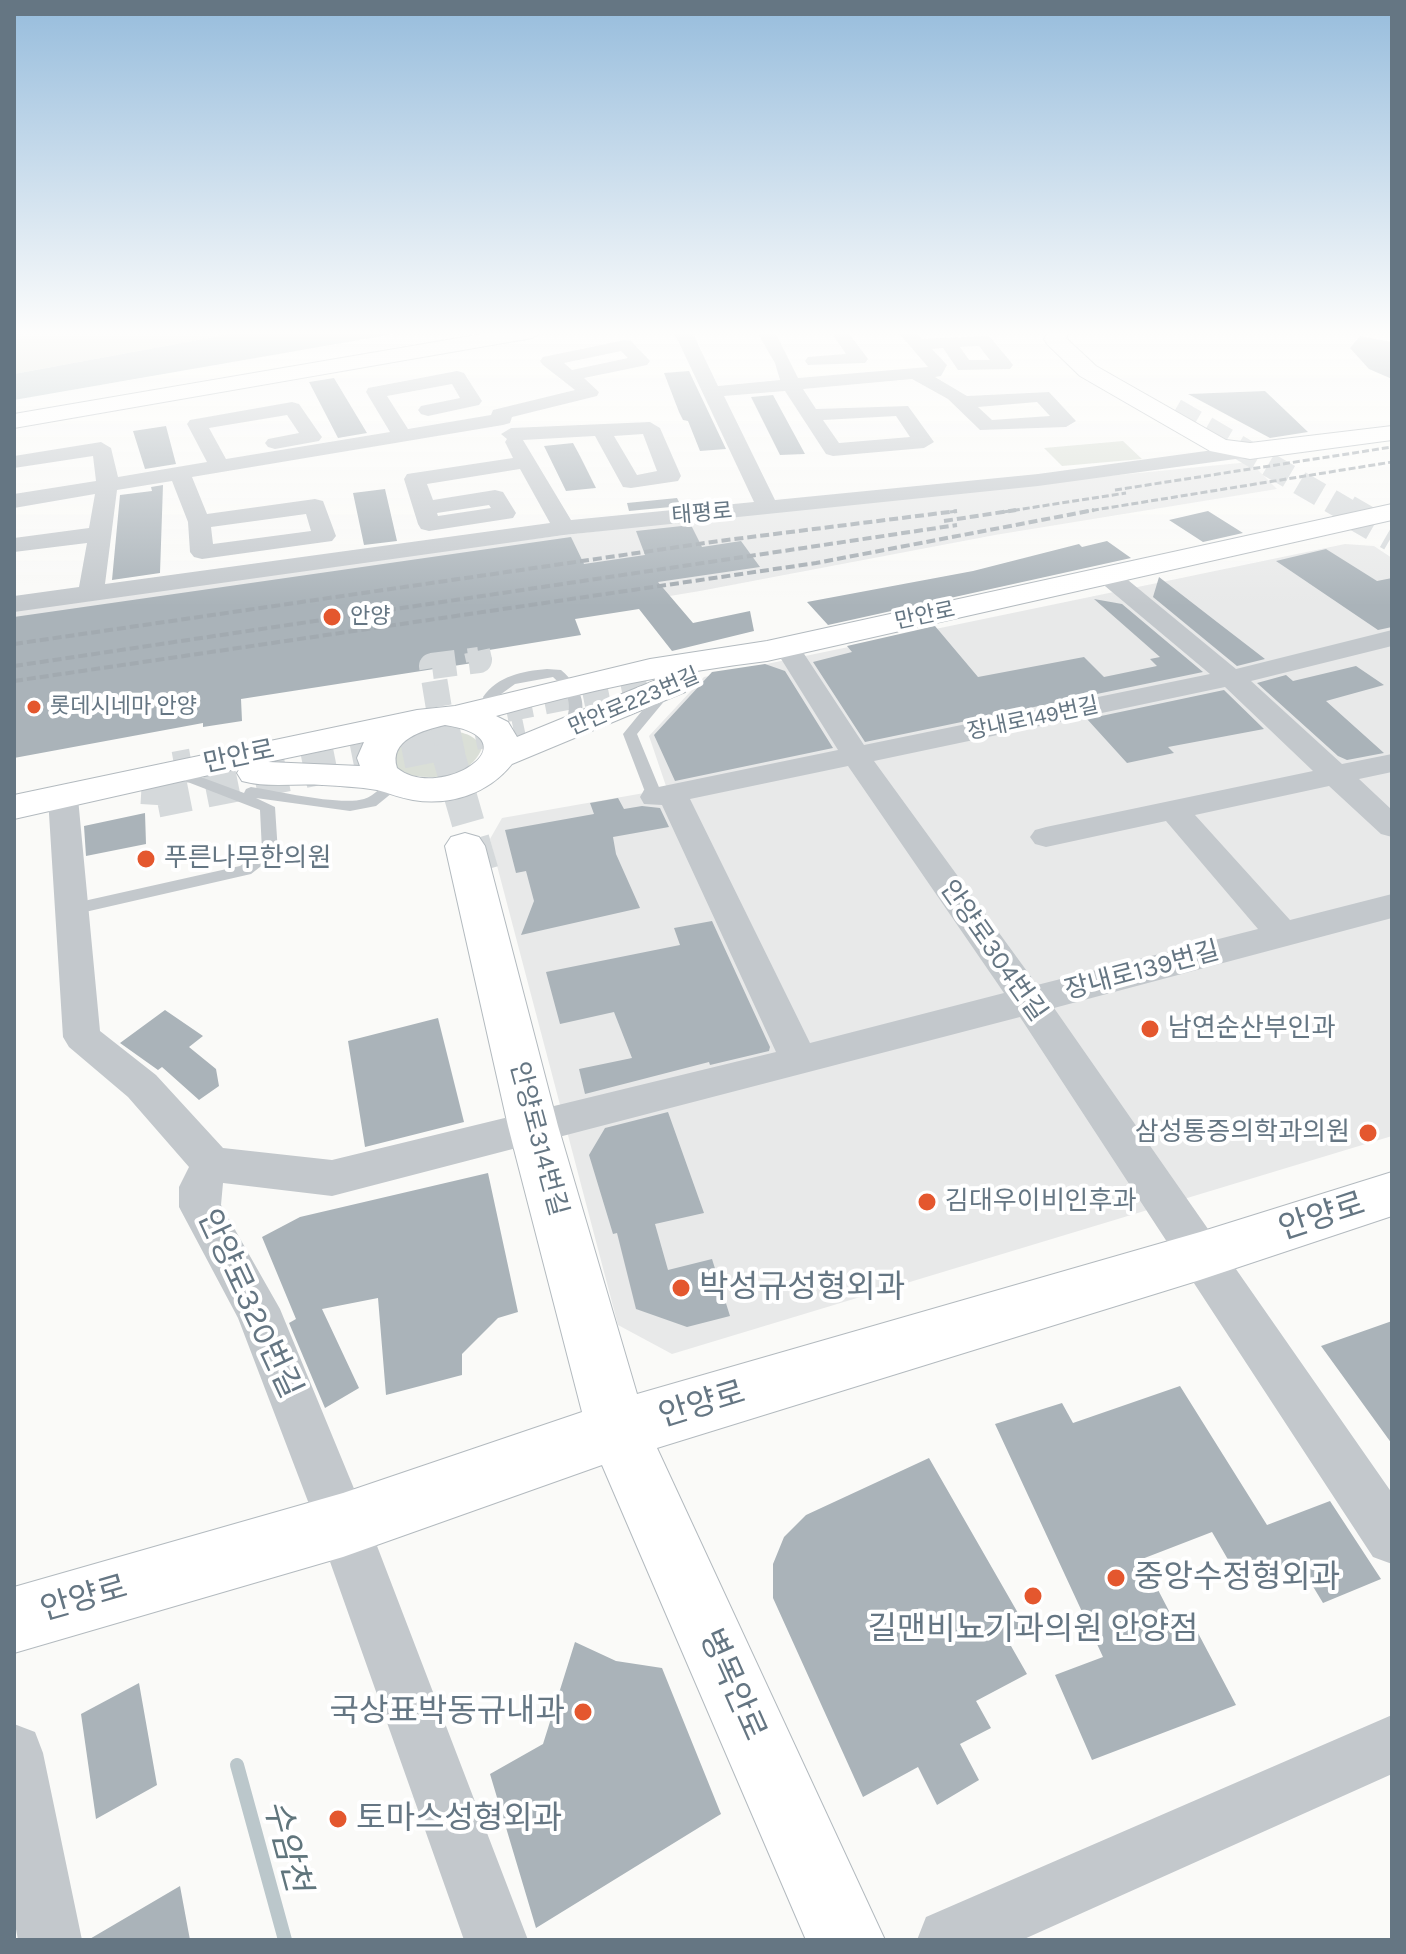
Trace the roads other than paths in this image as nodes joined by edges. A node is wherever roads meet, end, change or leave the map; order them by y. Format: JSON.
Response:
{"nodes":[{"id":1,"x":202,"y":423,"type":"edge"},
{"id":2,"x":239,"y":423,"type":"edge"},
{"id":3,"x":302,"y":423,"type":"edge"},
{"id":4,"x":395,"y":423,"type":"edge"},
{"id":5,"x":496,"y":423,"type":"edge"},
{"id":6,"x":506,"y":423,"type":"edge"},
{"id":7,"x":519,"y":423,"type":"edge"},
{"id":8,"x":725,"y":423,"type":"edge"},
{"id":9,"x":815,"y":423,"type":"edge"},
{"id":10,"x":859,"y":423,"type":"edge"},
{"id":11,"x":910,"y":423,"type":"edge"},
{"id":12,"x":984,"y":423,"type":"edge"},
{"id":13,"x":1027,"y":423,"type":"edge"},
{"id":14,"x":1180,"y":423,"type":"edge"},
{"id":15,"x":1187,"y":423,"type":"edge"},
{"id":16,"x":1217,"y":423,"type":"edge"},
{"id":17,"x":601,"y":430,"type":"dead end"},
{"id":18,"x":1392,"y":433,"type":"edge"},
{"id":19,"x":403,"y":436,"type":"junction"},
{"id":20,"x":872,"y":446,"type":"junction"},
{"id":21,"x":251,"y":447,"type":"junction"},
{"id":22,"x":1250,"y":451,"type":"junction"},
{"id":23,"x":216,"y":460,"type":"junction"},
{"id":24,"x":14,"y":462,"type":"edge"},
{"id":25,"x":526,"y":462,"type":"junction"},
{"id":26,"x":1183,"y":462,"type":"junction"},
{"id":27,"x":40,"y":468,"type":"junction"},
{"id":28,"x":180,"y":473,"type":"junction"},
{"id":29,"x":107,"y":477,"type":"junction"},
{"id":30,"x":14,"y":483,"type":"edge"},
{"id":31,"x":14,"y":501,"type":"edge"},
{"id":32,"x":423,"y":508,"type":"dead end"},
{"id":33,"x":768,"y":509,"type":"junction"},
{"id":34,"x":199,"y":522,"type":"junction"},
{"id":35,"x":1379,"y":522,"type":"tunnel mouth"},
{"id":36,"x":564,"y":528,"type":"junction"},
{"id":37,"x":100,"y":534,"type":"junction"},
{"id":38,"x":14,"y":545,"type":"edge"},
{"id":39,"x":63,"y":576,"type":"dead end"},
{"id":40,"x":1108,"y":576,"type":"junction"},
{"id":41,"x":14,"y":583,"type":"edge"},
{"id":42,"x":91,"y":593,"type":"junction"},
{"id":43,"x":14,"y":604,"type":"edge"},
{"id":44,"x":1392,"y":638,"type":"edge"},
{"id":45,"x":776,"y":649,"type":"junction"},
{"id":46,"x":1231,"y":678,"type":"junction"},
{"id":47,"x":567,"y":683,"type":"junction"},
{"id":48,"x":669,"y":686,"type":"junction"},
{"id":49,"x":458,"y":716,"type":"junction"},
{"id":50,"x":417,"y":720,"type":"junction"},
{"id":51,"x":568,"y":730,"type":"junction"},
{"id":52,"x":856,"y":756,"type":"junction"},
{"id":53,"x":1392,"y":763,"type":"edge"},
{"id":54,"x":488,"y":768,"type":"junction"},
{"id":55,"x":1336,"y":775,"type":"junction"},
{"id":56,"x":205,"y":783,"type":"junction"},
{"id":57,"x":395,"y":784,"type":"junction"},
{"id":58,"x":78,"y":794,"type":"junction"},
{"id":59,"x":663,"y":795,"type":"junction"},
{"id":60,"x":14,"y":807,"type":"edge"},
{"id":61,"x":1173,"y":810,"type":"junction"},
{"id":62,"x":1392,"y":827,"type":"edge"},
{"id":63,"x":1046,"y":837,"type":"dead end"},
{"id":64,"x":465,"y":846,"type":"junction"},
{"id":65,"x":1392,"y":906,"type":"edge"},
{"id":66,"x":72,"y":909,"type":"junction"},
{"id":67,"x":1281,"y":933,"type":"junction"},
{"id":68,"x":1029,"y":1001,"type":"junction"},
{"id":69,"x":799,"y":1061,"type":"junction"},
{"id":70,"x":533,"y":1126,"type":"junction"},
{"id":71,"x":212,"y":1164,"type":"junction"},
{"id":72,"x":1392,"y":1194,"type":"edge"},
{"id":73,"x":1200,"y":1256,"type":"junction"},
{"id":74,"x":617,"y":1430,"type":"junction"},
{"id":75,"x":343,"y":1525,"type":"junction"},
{"id":76,"x":1392,"y":1538,"type":"edge"},
{"id":77,"x":14,"y":1620,"type":"edge"},
{"id":78,"x":1392,"y":1744,"type":"edge"},
{"id":79,"x":14,"y":1753,"type":"edge"},
{"id":80,"x":50,"y":1940,"type":"edge"},
{"id":81,"x":496,"y":1940,"type":"edge"},
{"id":82,"x":846,"y":1940,"type":"edge"},
{"id":83,"x":949,"y":1940,"type":"edge"}],
"edges":[{"from":1,"to":23,"type":"street"},
{"from":2,"to":21,"type":"street"},
{"from":3,"to":21,"type":"street"},
{"from":4,"to":19,"type":"street"},
{"from":5,"to":19,"type":"street"},
{"from":6,"to":25,"type":"street"},
{"from":7,"to":17,"type":"street"},
{"from":8,"to":33,"type":"street"},
{"from":9,"to":20,"type":"street"},
{"from":10,"to":20,"type":"street"},
{"from":11,"to":20,"type":"street"},
{"from":12,"to":13,"type":"street"},
{"from":14,"to":26,"type":"street"},
{"from":15,"to":22,"type":"street"},
{"from":16,"to":22,"type":"street"},
{"from":18,"to":22,"type":"street","name":"태평로"},
{"from":19,"to":23,"type":"street"},
{"from":21,"to":23,"type":"street"},
{"from":22,"to":26,"type":"street","name":"태평로"},
{"from":23,"to":28,"type":"street"},
{"from":24,"to":27,"type":"street"},
{"from":25,"to":32,"type":"street"},
{"from":25,"to":36,"type":"street"},
{"from":26,"to":33,"type":"street","name":"태평로"},
{"from":27,"to":29,"type":"street"},
{"from":27,"to":30,"type":"street"},
{"from":28,"to":29,"type":"street"},
{"from":28,"to":34,"type":"street"},
{"from":29,"to":31,"type":"street"},
{"from":29,"to":37,"type":"street"},
{"from":33,"to":36,"type":"street","name":"태평로"},
{"from":34,"to":34,"type":"street"},
{"from":35,"to":40,"type":"street","name":"만안로"},
{"from":36,"to":42,"type":"street","name":"태평로"},
{"from":37,"to":38,"type":"street"},
{"from":37,"to":42,"type":"street"},
{"from":39,"to":41,"type":"street"},
{"from":40,"to":45,"type":"street","name":"만안로"},
{"from":40,"to":46,"type":"street"},
{"from":42,"to":43,"type":"street","name":"태평로"},
{"from":44,"to":46,"type":"street","name":"장내로149번길"},
{"from":45,"to":47,"type":"street","name":"만안로"},
{"from":45,"to":48,"type":"street","name":"만안로223번길"},
{"from":45,"to":52,"type":"street","name":"안양로304번길"},
{"from":46,"to":52,"type":"street","name":"장내로149번길"},
{"from":46,"to":55,"type":"street"},
{"from":47,"to":49,"type":"street","name":"만안로"},
{"from":47,"to":51,"type":"lane"},
{"from":48,"to":51,"type":"street","name":"만안로223번길"},
{"from":48,"to":59,"type":"lane"},
{"from":49,"to":50,"type":"street"},
{"from":49,"to":54,"type":"street"},
{"from":50,"to":57,"type":"street"},
{"from":50,"to":58,"type":"street","name":"만안로"},
{"from":51,"to":54,"type":"street","name":"만안로223번길"},
{"from":52,"to":59,"type":"street","name":"장내로149번길"},
{"from":52,"to":68,"type":"street","name":"안양로304번길"},
{"from":53,"to":55,"type":"street"},
{"from":54,"to":57,"type":"street"},
{"from":54,"to":64,"type":"street"},
{"from":55,"to":61,"type":"street"},
{"from":55,"to":62,"type":"street"},
{"from":56,"to":57,"type":"street"},
{"from":56,"to":58,"type":"street"},
{"from":56,"to":66,"type":"lane"},
{"from":57,"to":64,"type":"street"},
{"from":58,"to":60,"type":"street","name":"만안로"},
{"from":58,"to":66,"type":"street"},
{"from":59,"to":69,"type":"street"},
{"from":61,"to":63,"type":"street"},
{"from":61,"to":67,"type":"street"},
{"from":64,"to":70,"type":"street","name":"안양로314번길"},
{"from":65,"to":67,"type":"street","name":"장내로139번길"},
{"from":66,"to":71,"type":"street"},
{"from":67,"to":68,"type":"street","name":"장내로139번길"},
{"from":68,"to":69,"type":"street","name":"장내로139번길"},
{"from":68,"to":73,"type":"street","name":"안양로304번길"},
{"from":69,"to":70,"type":"street","name":"장내로139번길"},
{"from":70,"to":71,"type":"street","name":"장내로139번길"},
{"from":70,"to":74,"type":"street","name":"안양로314번길"},
{"from":71,"to":75,"type":"street","name":"안양로320번길"},
{"from":72,"to":73,"type":"street","name":"안양로"},
{"from":73,"to":74,"type":"street","name":"안양로"},
{"from":73,"to":76,"type":"street","name":"안양로304번길"},
{"from":74,"to":75,"type":"street","name":"안양로"},
{"from":74,"to":82,"type":"street","name":"병목안로"},
{"from":75,"to":77,"type":"street","name":"안양로"},
{"from":75,"to":81,"type":"street","name":"안양로320번길"},
{"from":78,"to":83,"type":"street"},
{"from":79,"to":80,"type":"street"}]}
